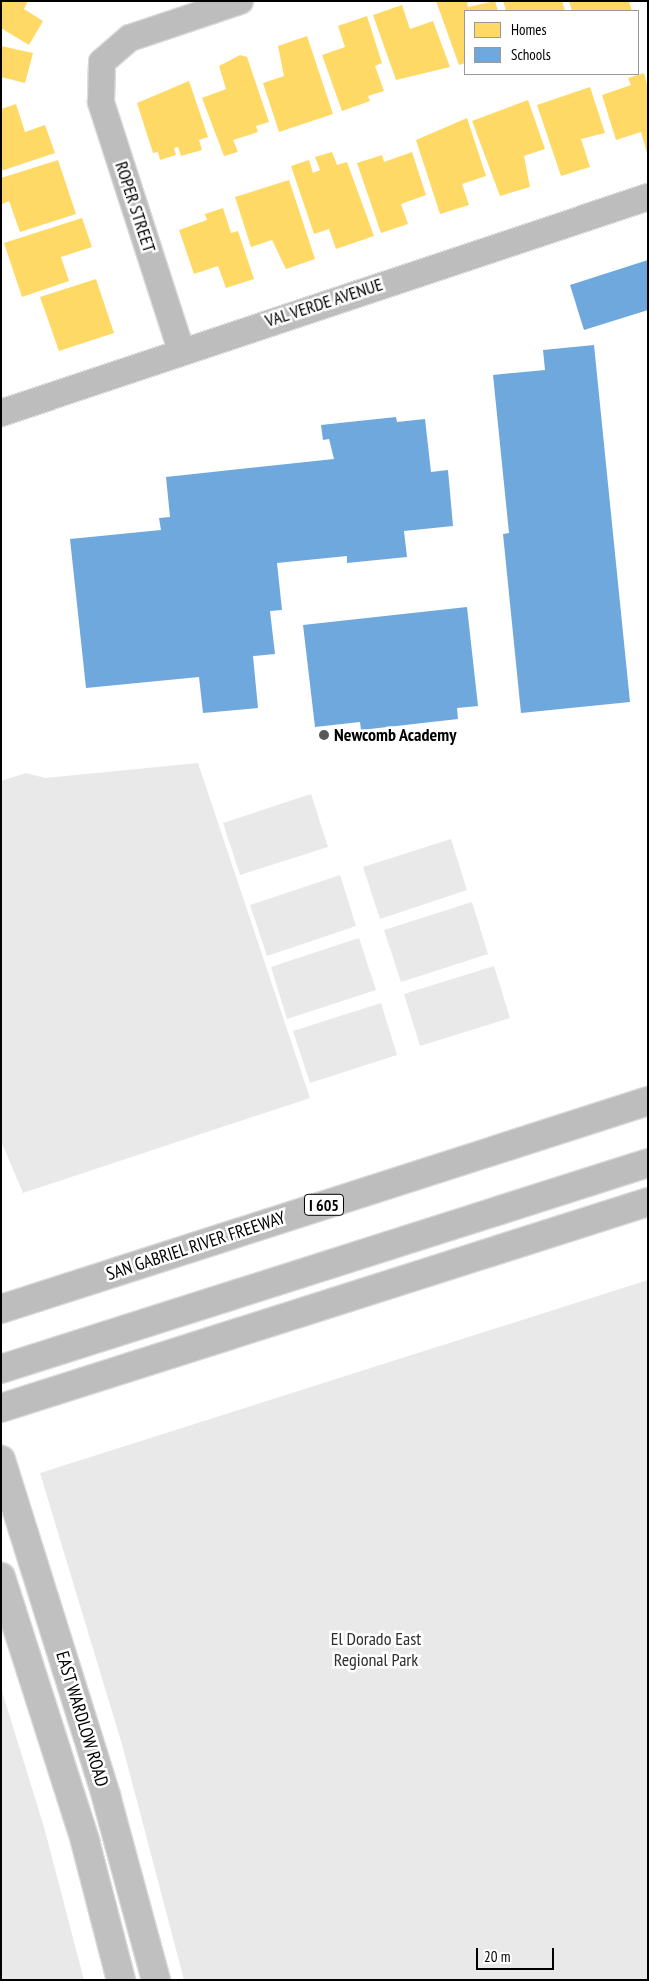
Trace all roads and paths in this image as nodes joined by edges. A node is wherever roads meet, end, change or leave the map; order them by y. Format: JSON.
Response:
{"nodes":[{"id":1,"x":240,"y":1,"type":"edge"},
{"id":2,"x":648,"y":196,"type":"edge"},
{"id":3,"x":181,"y":350,"type":"junction"},
{"id":4,"x":1,"y":413,"type":"edge"},
{"id":5,"x":648,"y":1100,"type":"edge"},
{"id":6,"x":648,"y":1163,"type":"edge"},
{"id":7,"x":648,"y":1202,"type":"edge"},
{"id":8,"x":1,"y":1308,"type":"edge"},
{"id":9,"x":1,"y":1369,"type":"edge"},
{"id":10,"x":1,"y":1408,"type":"edge"},
{"id":11,"x":3,"y":1465,"type":"edge"},
{"id":12,"x":1,"y":1576,"type":"edge"},
{"id":13,"x":121,"y":1980,"type":"edge"},
{"id":14,"x":156,"y":1980,"type":"edge"}],
"edges":[{"from":1,"to":3,"type":"street","name":"ROPER STREET"},
{"from":2,"to":3,"type":"street","name":"VAL VERDE AVENUE"},
{"from":3,"to":4,"type":"street","name":"VAL VERDE AVENUE"},
{"from":5,"to":8,"type":"highway","name":"SAN GABRIEL RIVER FREEWAY","number":"I 605"},
{"from":6,"to":9,"type":"highway"},
{"from":7,"to":10,"type":"highway"},
{"from":11,"to":14,"type":"main road","name":"EAST WARDLOW ROAD"},
{"from":12,"to":13,"type":"main road","name":"EAST WARDLOW ROAD"}]}
